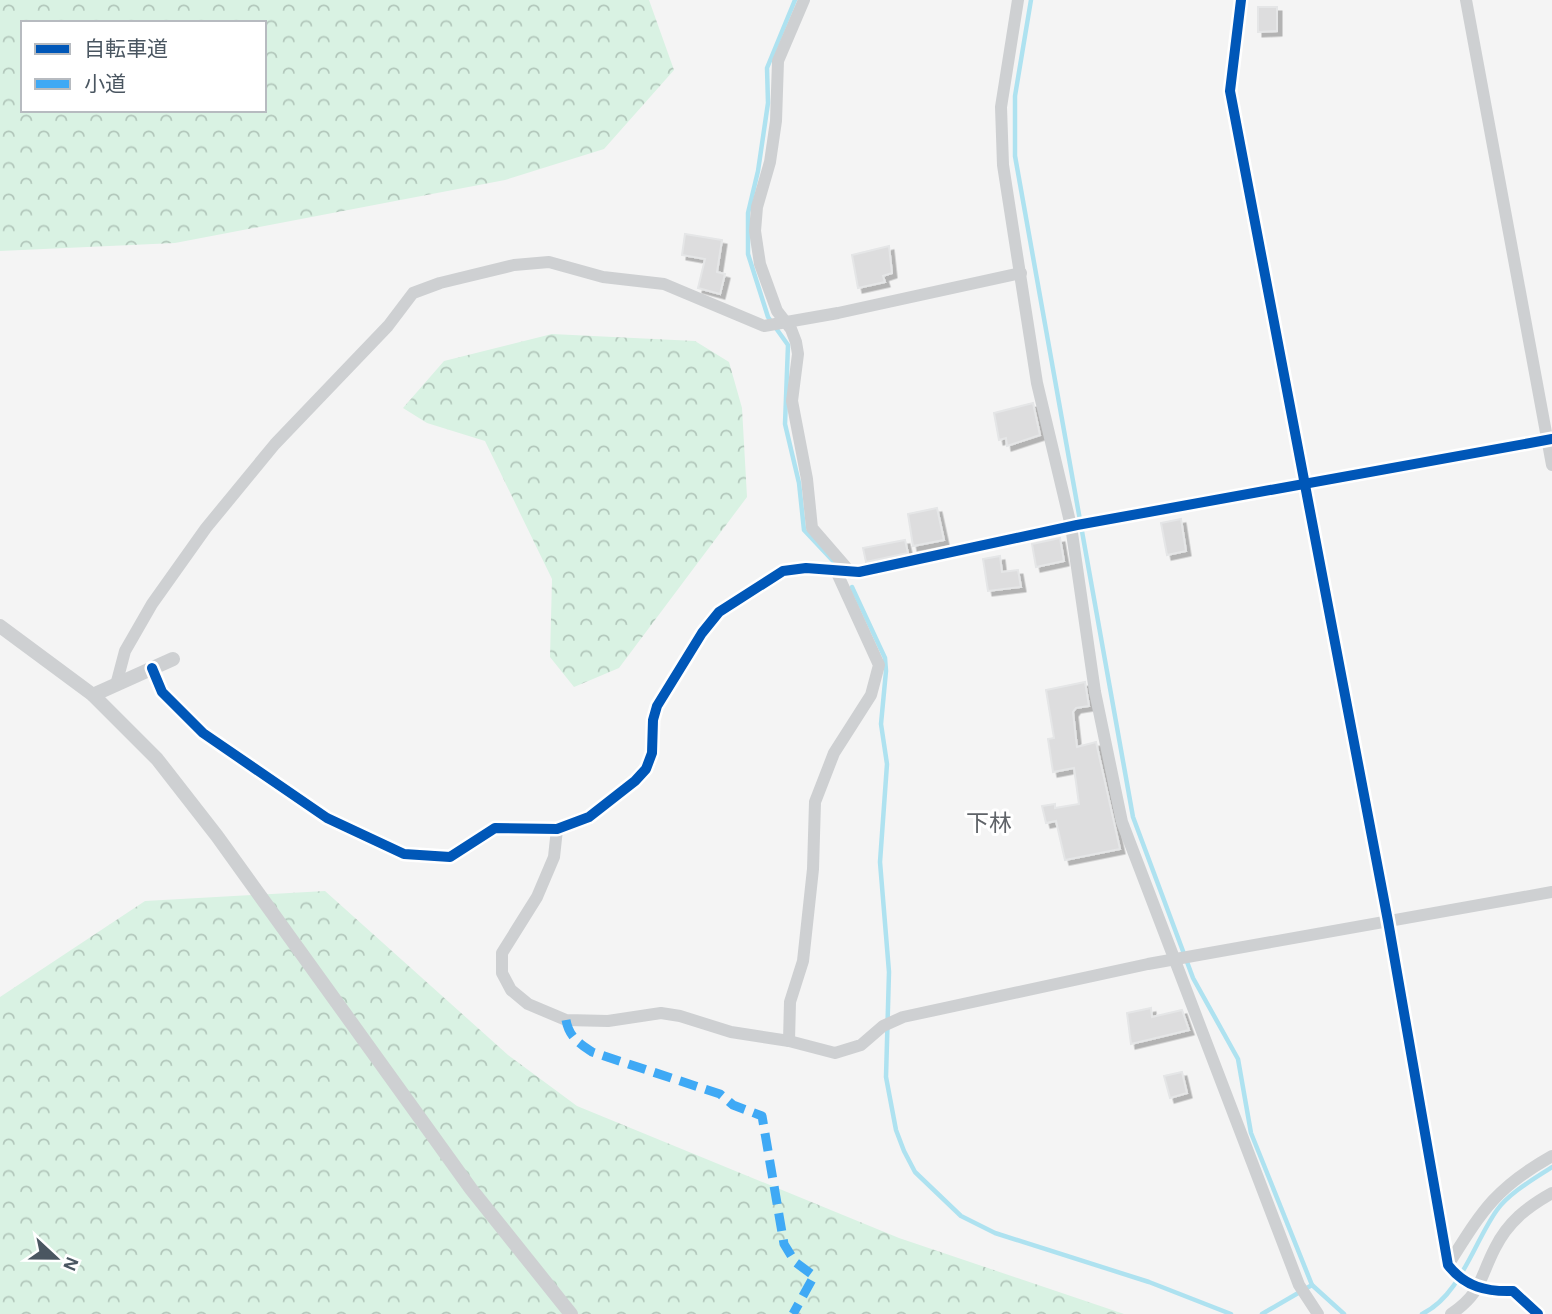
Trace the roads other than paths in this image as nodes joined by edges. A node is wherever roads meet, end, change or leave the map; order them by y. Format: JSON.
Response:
{"nodes":[{"id":1,"x":804,"y":0,"type":"edge"},
{"id":2,"x":1018,"y":0,"type":"edge"},
{"id":3,"x":1241,"y":0,"type":"edge"},
{"id":4,"x":1466,"y":0,"type":"edge"},
{"id":5,"x":1021,"y":273,"type":"junction"},
{"id":6,"x":777,"y":322,"type":"junction"},
{"id":7,"x":1550,"y":439,"type":"edge"},
{"id":8,"x":1552,"y":465,"type":"edge"},
{"id":9,"x":1306,"y":484,"type":"junction"},
{"id":10,"x":1078,"y":525,"type":"junction"},
{"id":11,"x":837,"y":573,"type":"junction"},
{"id":12,"x":851,"y":573,"type":"junction"},
{"id":13,"x":0,"y":626,"type":"edge"},
{"id":14,"x":173,"y":659,"type":"dead end"},
{"id":15,"x":152,"y":668,"type":"junction"},
{"id":16,"x":116,"y":685,"type":"junction"},
{"id":17,"x":93,"y":695,"type":"junction"},
{"id":18,"x":557,"y":829,"type":"junction"},
{"id":19,"x":1552,"y":892,"type":"edge"},
{"id":20,"x":1388,"y":921,"type":"junction"},
{"id":21,"x":1182,"y":958,"type":"junction"},
{"id":22,"x":789,"y":1041,"type":"junction"},
{"id":23,"x":1552,"y":1156,"type":"edge"},
{"id":24,"x":1552,"y":1193,"type":"edge"},
{"id":25,"x":1450,"y":1268,"type":"junction"},
{"id":26,"x":1472,"y":1284,"type":"junction"},
{"id":27,"x":571,"y":1314,"type":"edge"},
{"id":28,"x":1318,"y":1314,"type":"edge"},
{"id":29,"x":1451,"y":1314,"type":"edge"},
{"id":30,"x":1538,"y":1314,"type":"edge"}],
"edges":[{"from":1,"to":6,"type":"street"},
{"from":2,"to":5,"type":"street"},
{"from":3,"to":9,"type":"street"},
{"from":4,"to":7,"type":"street"},
{"from":5,"to":6,"type":"street"},
{"from":5,"to":10,"type":"street"},
{"from":6,"to":12,"type":"street"},
{"from":6,"to":16,"type":"street"},
{"from":7,"to":8,"type":"street"},
{"from":7,"to":9,"type":"street"},
{"from":9,"to":10,"type":"street"},
{"from":9,"to":20,"type":"street"},
{"from":10,"to":12,"type":"street"},
{"from":10,"to":21,"type":"street"},
{"from":11,"to":12,"type":"street"},
{"from":11,"to":18,"type":"street"},
{"from":11,"to":22,"type":"street"},
{"from":13,"to":17,"type":"street"},
{"from":14,"to":15,"type":"street"},
{"from":15,"to":16,"type":"street"},
{"from":15,"to":18,"type":"street"},
{"from":16,"to":17,"type":"street"},
{"from":17,"to":27,"type":"street"},
{"from":18,"to":22,"type":"street"},
{"from":19,"to":20,"type":"street"},
{"from":20,"to":21,"type":"street"},
{"from":20,"to":25,"type":"street"},
{"from":21,"to":22,"type":"street"},
{"from":21,"to":28,"type":"street"},
{"from":23,"to":25,"type":"street"},
{"from":24,"to":26,"type":"street"},
{"from":25,"to":26,"type":"street"},
{"from":26,"to":29,"type":"street"},
{"from":26,"to":30,"type":"street"}]}
